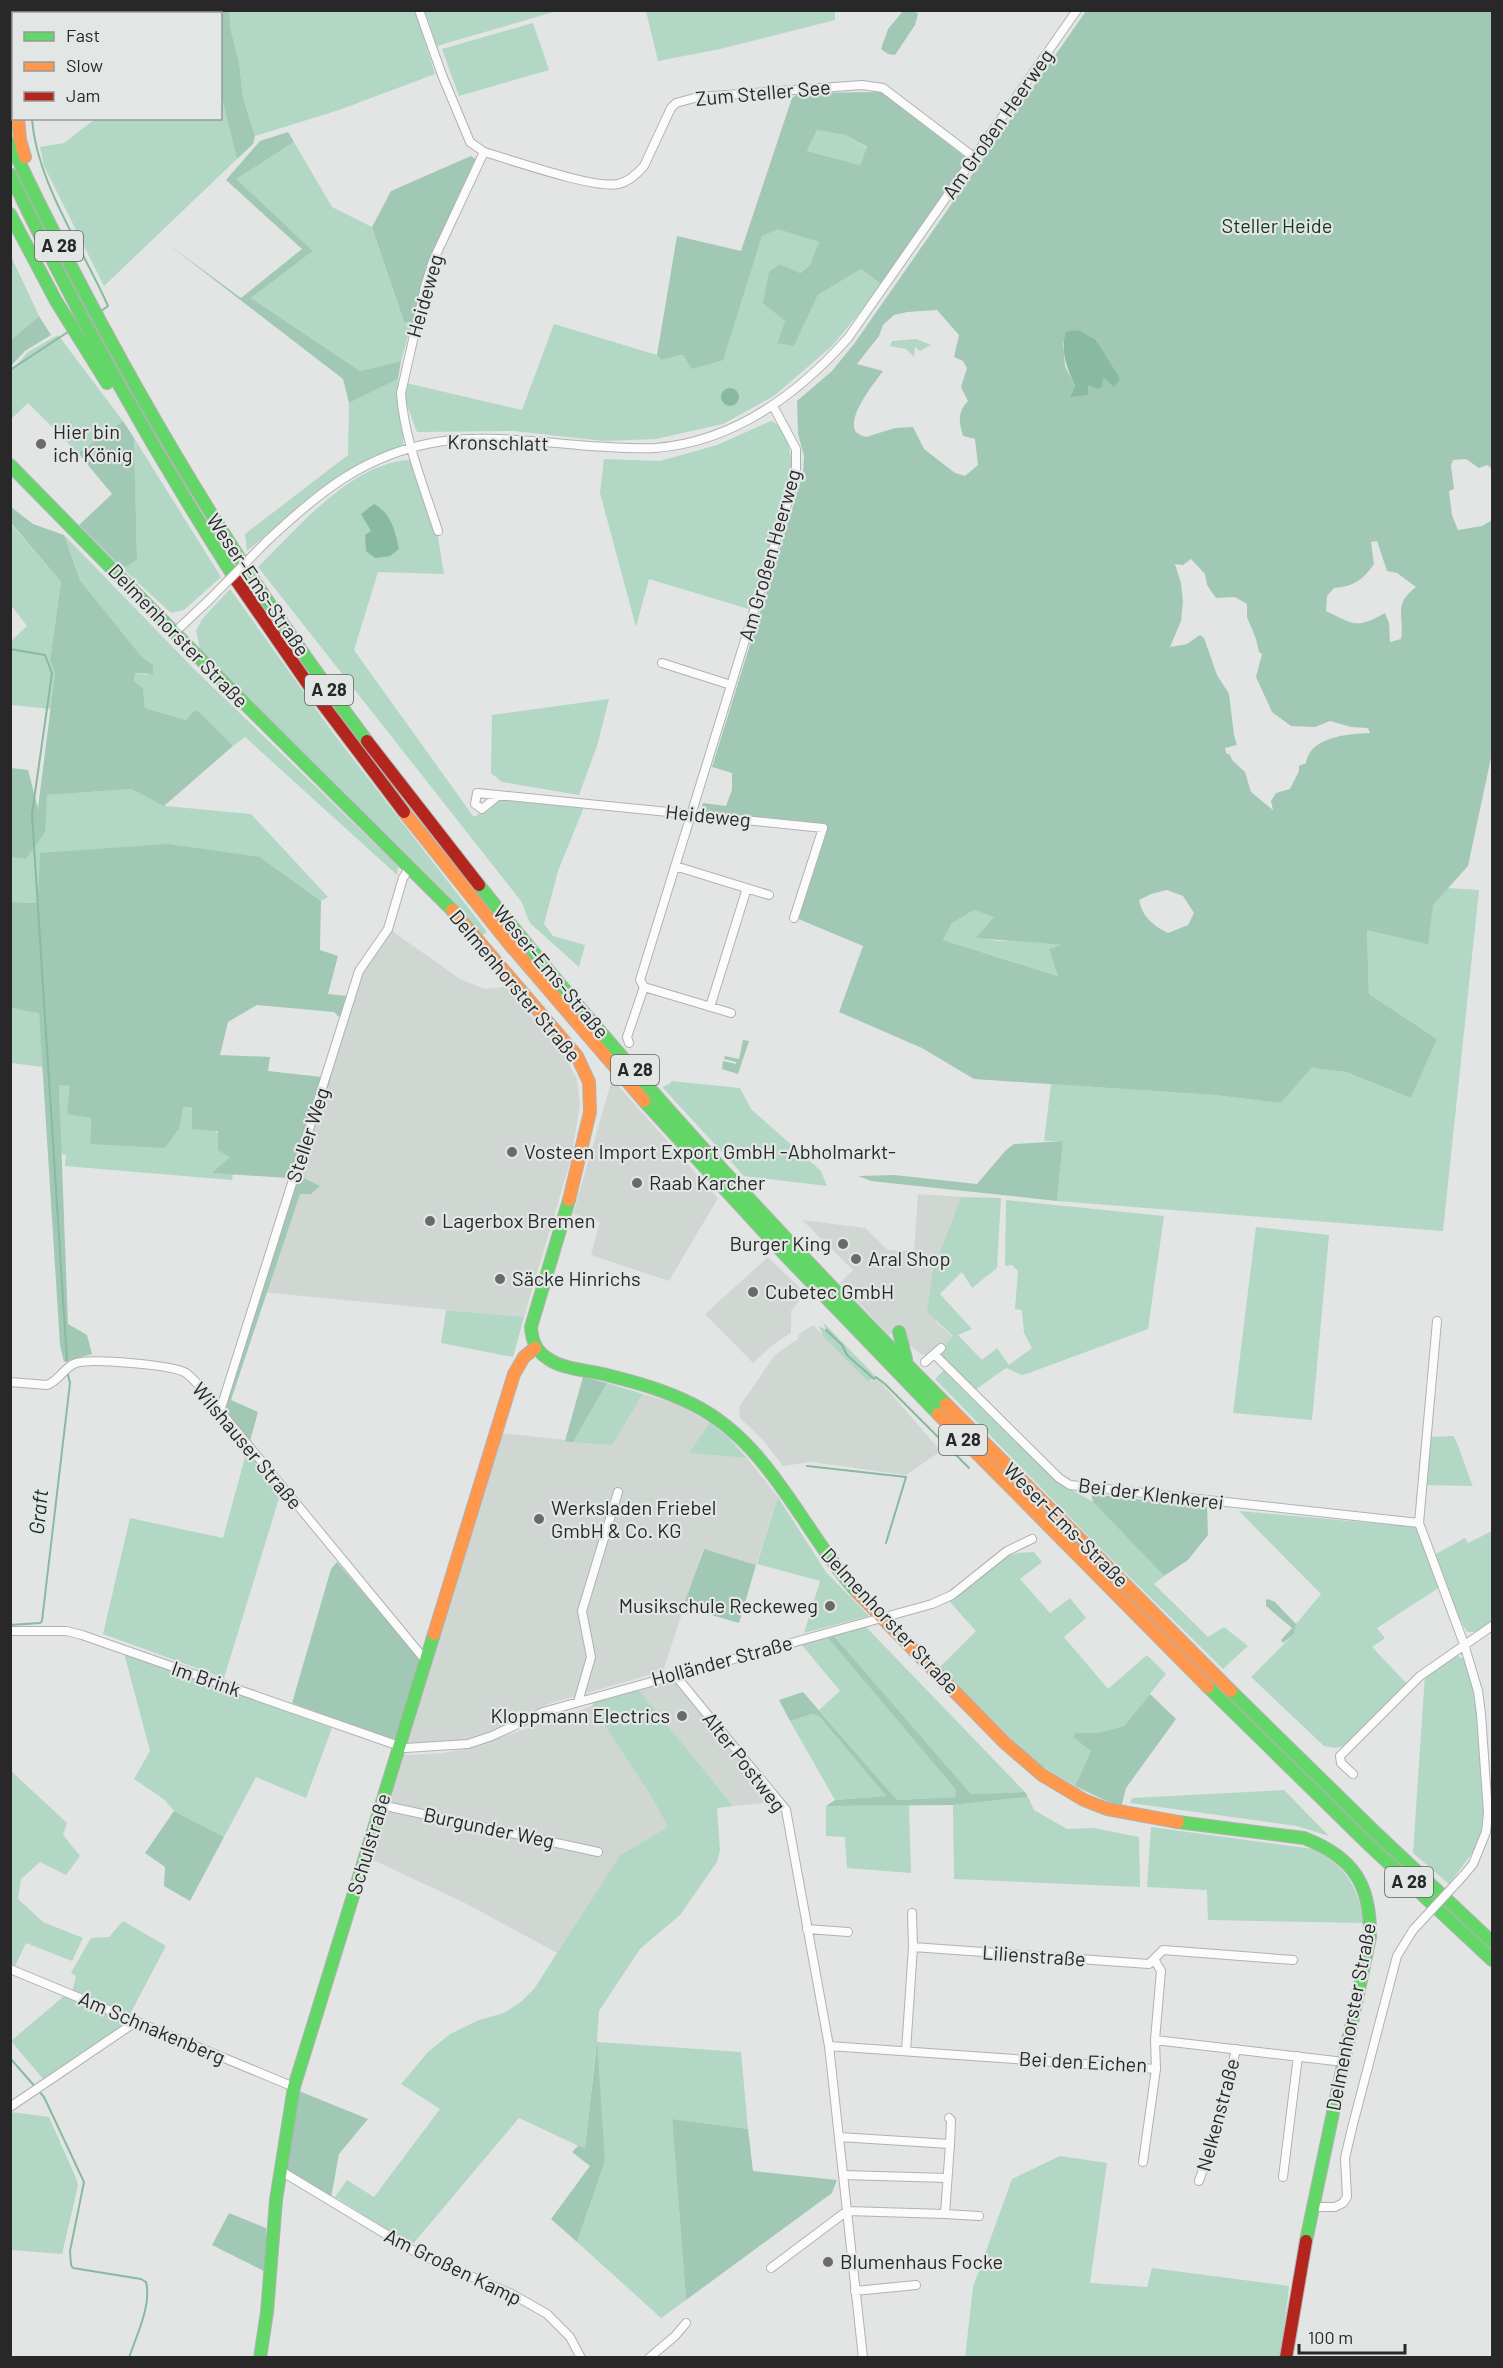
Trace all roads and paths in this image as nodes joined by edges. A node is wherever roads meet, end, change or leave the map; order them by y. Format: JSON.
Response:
{"nodes":[{"id":1,"x":419,"y":10,"type":"edge"},
{"id":2,"x":1077,"y":10,"type":"edge"},
{"id":3,"x":18,"y":120,"type":"edge"},
{"id":4,"x":10,"y":143,"type":"edge"},
{"id":5,"x":484,"y":152,"type":"junction"},
{"id":6,"x":975,"y":158,"type":"junction"},
{"id":7,"x":10,"y":174,"type":"edge"},
{"id":8,"x":29,"y":184,"type":"junction"},
{"id":9,"x":10,"y":214,"type":"edge"},
{"id":10,"x":773,"y":406,"type":"junction"},
{"id":11,"x":143,"y":430,"type":"junction"},
{"id":12,"x":412,"y":448,"type":"junction"},
{"id":13,"x":10,"y":465,"type":"edge"},
{"id":14,"x":438,"y":531,"type":"dead end"},
{"id":15,"x":175,"y":632,"type":"junction"},
{"id":16,"x":662,"y":663,"type":"dead end"},
{"id":17,"x":731,"y":685,"type":"junction"},
{"id":18,"x":499,"y":795,"type":"dead end"},
{"id":19,"x":691,"y":814,"type":"junction"},
{"id":20,"x":675,"y":866,"type":"junction"},
{"id":21,"x":410,"y":867,"type":"junction"},
{"id":22,"x":747,"y":888,"type":"junction"},
{"id":23,"x":769,"y":895,"type":"dead end"},
{"id":24,"x":794,"y":918,"type":"dead end"},
{"id":25,"x":642,"y":983,"type":"junction"},
{"id":26,"x":710,"y":1006,"type":"junction"},
{"id":27,"x":731,"y":1013,"type":"dead end"},
{"id":28,"x":629,"y":1043,"type":"dead end"},
{"id":29,"x":727,"y":1174,"type":"junction"},
{"id":30,"x":752,"y":1184,"type":"dead end"},
{"id":31,"x":1437,"y":1321,"type":"dead end"},
{"id":32,"x":899,"y":1332,"type":"dead end"},
{"id":33,"x":535,"y":1348,"type":"junction"},
{"id":34,"x":925,"y":1362,"type":"dead end"},
{"id":35,"x":908,"y":1365,"type":"junction"},
{"id":36,"x":10,"y":1382,"type":"edge"},
{"id":37,"x":220,"y":1411,"type":"junction"},
{"id":38,"x":618,"y":1492,"type":"dead end"},
{"id":39,"x":1419,"y":1523,"type":"junction"},
{"id":40,"x":1032,"y":1539,"type":"dead end"},
{"id":41,"x":882,"y":1618,"type":"junction"},
{"id":42,"x":1492,"y":1626,"type":"edge"},
{"id":43,"x":10,"y":1631,"type":"edge"},
{"id":44,"x":1464,"y":1644,"type":"junction"},
{"id":45,"x":426,"y":1661,"type":"junction"},
{"id":46,"x":675,"y":1674,"type":"junction"},
{"id":47,"x":578,"y":1702,"type":"junction"},
{"id":48,"x":399,"y":1746,"type":"junction"},
{"id":49,"x":1353,"y":1774,"type":"dead end"},
{"id":50,"x":381,"y":1805,"type":"junction"},
{"id":51,"x":598,"y":1852,"type":"dead end"},
{"id":52,"x":912,"y":1912,"type":"dead end"},
{"id":53,"x":807,"y":1929,"type":"junction"},
{"id":54,"x":848,"y":1932,"type":"dead end"},
{"id":55,"x":1492,"y":1942,"type":"edge"},
{"id":56,"x":913,"y":1947,"type":"junction"},
{"id":57,"x":1154,"y":1959,"type":"junction"},
{"id":58,"x":1293,"y":1960,"type":"dead end"},
{"id":59,"x":1492,"y":1960,"type":"edge"},
{"id":60,"x":10,"y":1969,"type":"edge"},
{"id":61,"x":137,"y":2021,"type":"junction"},
{"id":62,"x":1155,"y":2040,"type":"junction"},
{"id":63,"x":829,"y":2046,"type":"junction"},
{"id":64,"x":1236,"y":2049,"type":"junction"},
{"id":65,"x":906,"y":2051,"type":"junction"},
{"id":66,"x":1298,"y":2056,"type":"junction"},
{"id":67,"x":1344,"y":2062,"type":"junction"},
{"id":68,"x":1156,"y":2069,"type":"junction"},
{"id":69,"x":294,"y":2087,"type":"junction"},
{"id":70,"x":10,"y":2108,"type":"edge"},
{"id":71,"x":949,"y":2118,"type":"dead end"},
{"id":72,"x":839,"y":2137,"type":"junction"},
{"id":73,"x":950,"y":2144,"type":"junction"},
{"id":74,"x":1143,"y":2162,"type":"dead end"},
{"id":75,"x":281,"y":2171,"type":"junction"},
{"id":76,"x":843,"y":2175,"type":"junction"},
{"id":77,"x":1283,"y":2176,"type":"dead end"},
{"id":78,"x":947,"y":2178,"type":"junction"},
{"id":79,"x":1199,"y":2181,"type":"dead end"},
{"id":80,"x":1314,"y":2207,"type":"junction"},
{"id":81,"x":847,"y":2211,"type":"junction"},
{"id":82,"x":945,"y":2214,"type":"junction"},
{"id":83,"x":979,"y":2216,"type":"dead end"},
{"id":84,"x":771,"y":2268,"type":"dead end"},
{"id":85,"x":915,"y":2285,"type":"dead end"},
{"id":86,"x":855,"y":2291,"type":"junction"},
{"id":87,"x":686,"y":2323,"type":"dead end"},
{"id":88,"x":260,"y":2358,"type":"edge"},
{"id":89,"x":581,"y":2358,"type":"edge"},
{"id":90,"x":649,"y":2358,"type":"edge"},
{"id":91,"x":863,"y":2358,"type":"edge"},
{"id":92,"x":1286,"y":2358,"type":"edge"}],
"edges":[{"from":1,"to":5,"type":"street"},
{"from":2,"to":6,"type":"street","name":"Am Großen Heerweg"},
{"from":3,"to":8,"type":"main road"},
{"from":4,"to":8,"type":"main road","name":"Weser-Ems-Straße","number":"A 28"},
{"from":5,"to":6,"type":"street","name":"Zum Steller See"},
{"from":5,"to":12,"type":"street","name":"Heideweg"},
{"from":6,"to":10,"type":"street","name":"Am Großen Heerweg"},
{"from":7,"to":11,"type":"main road","name":"Weser-Ems-Straße","number":"A 28"},
{"from":8,"to":29,"type":"main road","name":"Weser-Ems-Straße","number":"A 28"},
{"from":9,"to":11,"type":"main road"},
{"from":10,"to":12,"type":"street","name":"Kronschlatt"},
{"from":10,"to":17,"type":"street","name":"Am Großen Heerweg"},
{"from":11,"to":59,"type":"main road","name":"Weser-Ems-Straße","number":"A 28"},
{"from":12,"to":14,"type":"street","name":"Heideweg"},
{"from":12,"to":15,"type":"street","name":"Kronschlatt","bridge":true},
{"from":13,"to":15,"type":"main road","name":"Delmenhorster Straße"},
{"from":15,"to":21,"type":"main road","name":"Delmenhorster Straße"},
{"from":16,"to":17,"type":"street"},
{"from":17,"to":19,"type":"street","name":"Am Großen Heerweg"},
{"from":18,"to":19,"type":"street","name":"Heideweg"},
{"from":19,"to":20,"type":"street","name":"Am Großen Heerweg"},
{"from":19,"to":24,"type":"street","name":"Heideweg"},
{"from":20,"to":22,"type":"street"},
{"from":20,"to":25,"type":"street","name":"Am Großen Heerweg"},
{"from":21,"to":33,"type":"main road","name":"Delmenhorster Straße"},
{"from":21,"to":37,"type":"street","name":"Steller Weg"},
{"from":22,"to":23,"type":"street"},
{"from":22,"to":26,"type":"street"},
{"from":25,"to":26,"type":"street"},
{"from":25,"to":28,"type":"street","name":"Am Großen Heerweg"},
{"from":26,"to":27,"type":"street"},
{"from":29,"to":30,"type":"main road"},
{"from":29,"to":35,"type":"main road","name":"Weser-Ems-Straße","number":"A 28"},
{"from":31,"to":39,"type":"street"},
{"from":32,"to":35,"type":"main road"},
{"from":33,"to":41,"type":"main road","name":"Delmenhorster Straße"},
{"from":33,"to":45,"type":"main road","name":"Schulstraße"},
{"from":34,"to":39,"type":"street","name":"Bei der Klenkerei"},
{"from":35,"to":55,"type":"main road","name":"Weser-Ems-Straße","number":"A 28"},
{"from":36,"to":37,"type":"street","name":"Wilshauser Straße"},
{"from":37,"to":45,"type":"street","name":"Wilshauser Straße"},
{"from":38,"to":47,"type":"street"},
{"from":39,"to":44,"type":"street"},
{"from":40,"to":41,"type":"street","name":"Holländer Straße"},
{"from":41,"to":46,"type":"street","name":"Holländer Straße"},
{"from":41,"to":67,"type":"main road","name":"Delmenhorster Straße"},
{"from":42,"to":44,"type":"street"},
{"from":43,"to":48,"type":"street","name":"Im Brink"},
{"from":44,"to":49,"type":"street"},
{"from":44,"to":80,"type":"street","bridge":true},
{"from":45,"to":48,"type":"main road","name":"Schulstraße"},
{"from":46,"to":47,"type":"street","name":"Holländer Straße"},
{"from":46,"to":53,"type":"street","name":"Alter Postweg"},
{"from":47,"to":48,"type":"street","name":"Holländer Straße"},
{"from":48,"to":50,"type":"main road","name":"Schulstraße"},
{"from":50,"to":51,"type":"street","name":"Burgunder Weg"},
{"from":50,"to":69,"type":"main road","name":"Schulstraße"},
{"from":52,"to":56,"type":"street"},
{"from":53,"to":54,"type":"street"},
{"from":53,"to":63,"type":"street","name":"Alter Postweg"},
{"from":56,"to":57,"type":"street","name":"Lilienstraße"},
{"from":56,"to":65,"type":"street"},
{"from":57,"to":58,"type":"street","name":"Lilienstraße"},
{"from":57,"to":62,"type":"street"},
{"from":60,"to":61,"type":"street","name":"Am Schnakenberg"},
{"from":61,"to":69,"type":"street","name":"Am Schnakenberg"},
{"from":61,"to":70,"type":"street"},
{"from":62,"to":64,"type":"street","name":"Bei den Eichen"},
{"from":62,"to":68,"type":"street","name":"Bei den Eichen"},
{"from":63,"to":65,"type":"street","name":"Bei den Eichen"},
{"from":63,"to":72,"type":"street","name":"Alter Postweg"},
{"from":64,"to":66,"type":"street","name":"Bei den Eichen"},
{"from":64,"to":79,"type":"street","name":"Nelkenstraße"},
{"from":65,"to":68,"type":"street","name":"Bei den Eichen"},
{"from":66,"to":67,"type":"street","name":"Bei den Eichen"},
{"from":66,"to":77,"type":"street"},
{"from":67,"to":80,"type":"main road","name":"Delmenhorster Straße"},
{"from":68,"to":74,"type":"street"},
{"from":69,"to":75,"type":"main road","name":"Schulstraße"},
{"from":71,"to":73,"type":"street"},
{"from":72,"to":73,"type":"street"},
{"from":72,"to":76,"type":"street","name":"Alter Postweg"},
{"from":73,"to":78,"type":"street"},
{"from":75,"to":88,"type":"main road","name":"Schulstraße"},
{"from":75,"to":89,"type":"street","name":"Am Großen Kamp"},
{"from":76,"to":78,"type":"street"},
{"from":76,"to":81,"type":"street","name":"Alter Postweg"},
{"from":78,"to":82,"type":"street"},
{"from":80,"to":92,"type":"main road","name":"Delmenhorster Straße"},
{"from":81,"to":82,"type":"street"},
{"from":81,"to":84,"type":"street"},
{"from":81,"to":86,"type":"street","name":"Alter Postweg"},
{"from":82,"to":83,"type":"street"},
{"from":85,"to":86,"type":"street"},
{"from":86,"to":91,"type":"street","name":"Alter Postweg"},
{"from":87,"to":90,"type":"street"}]}
